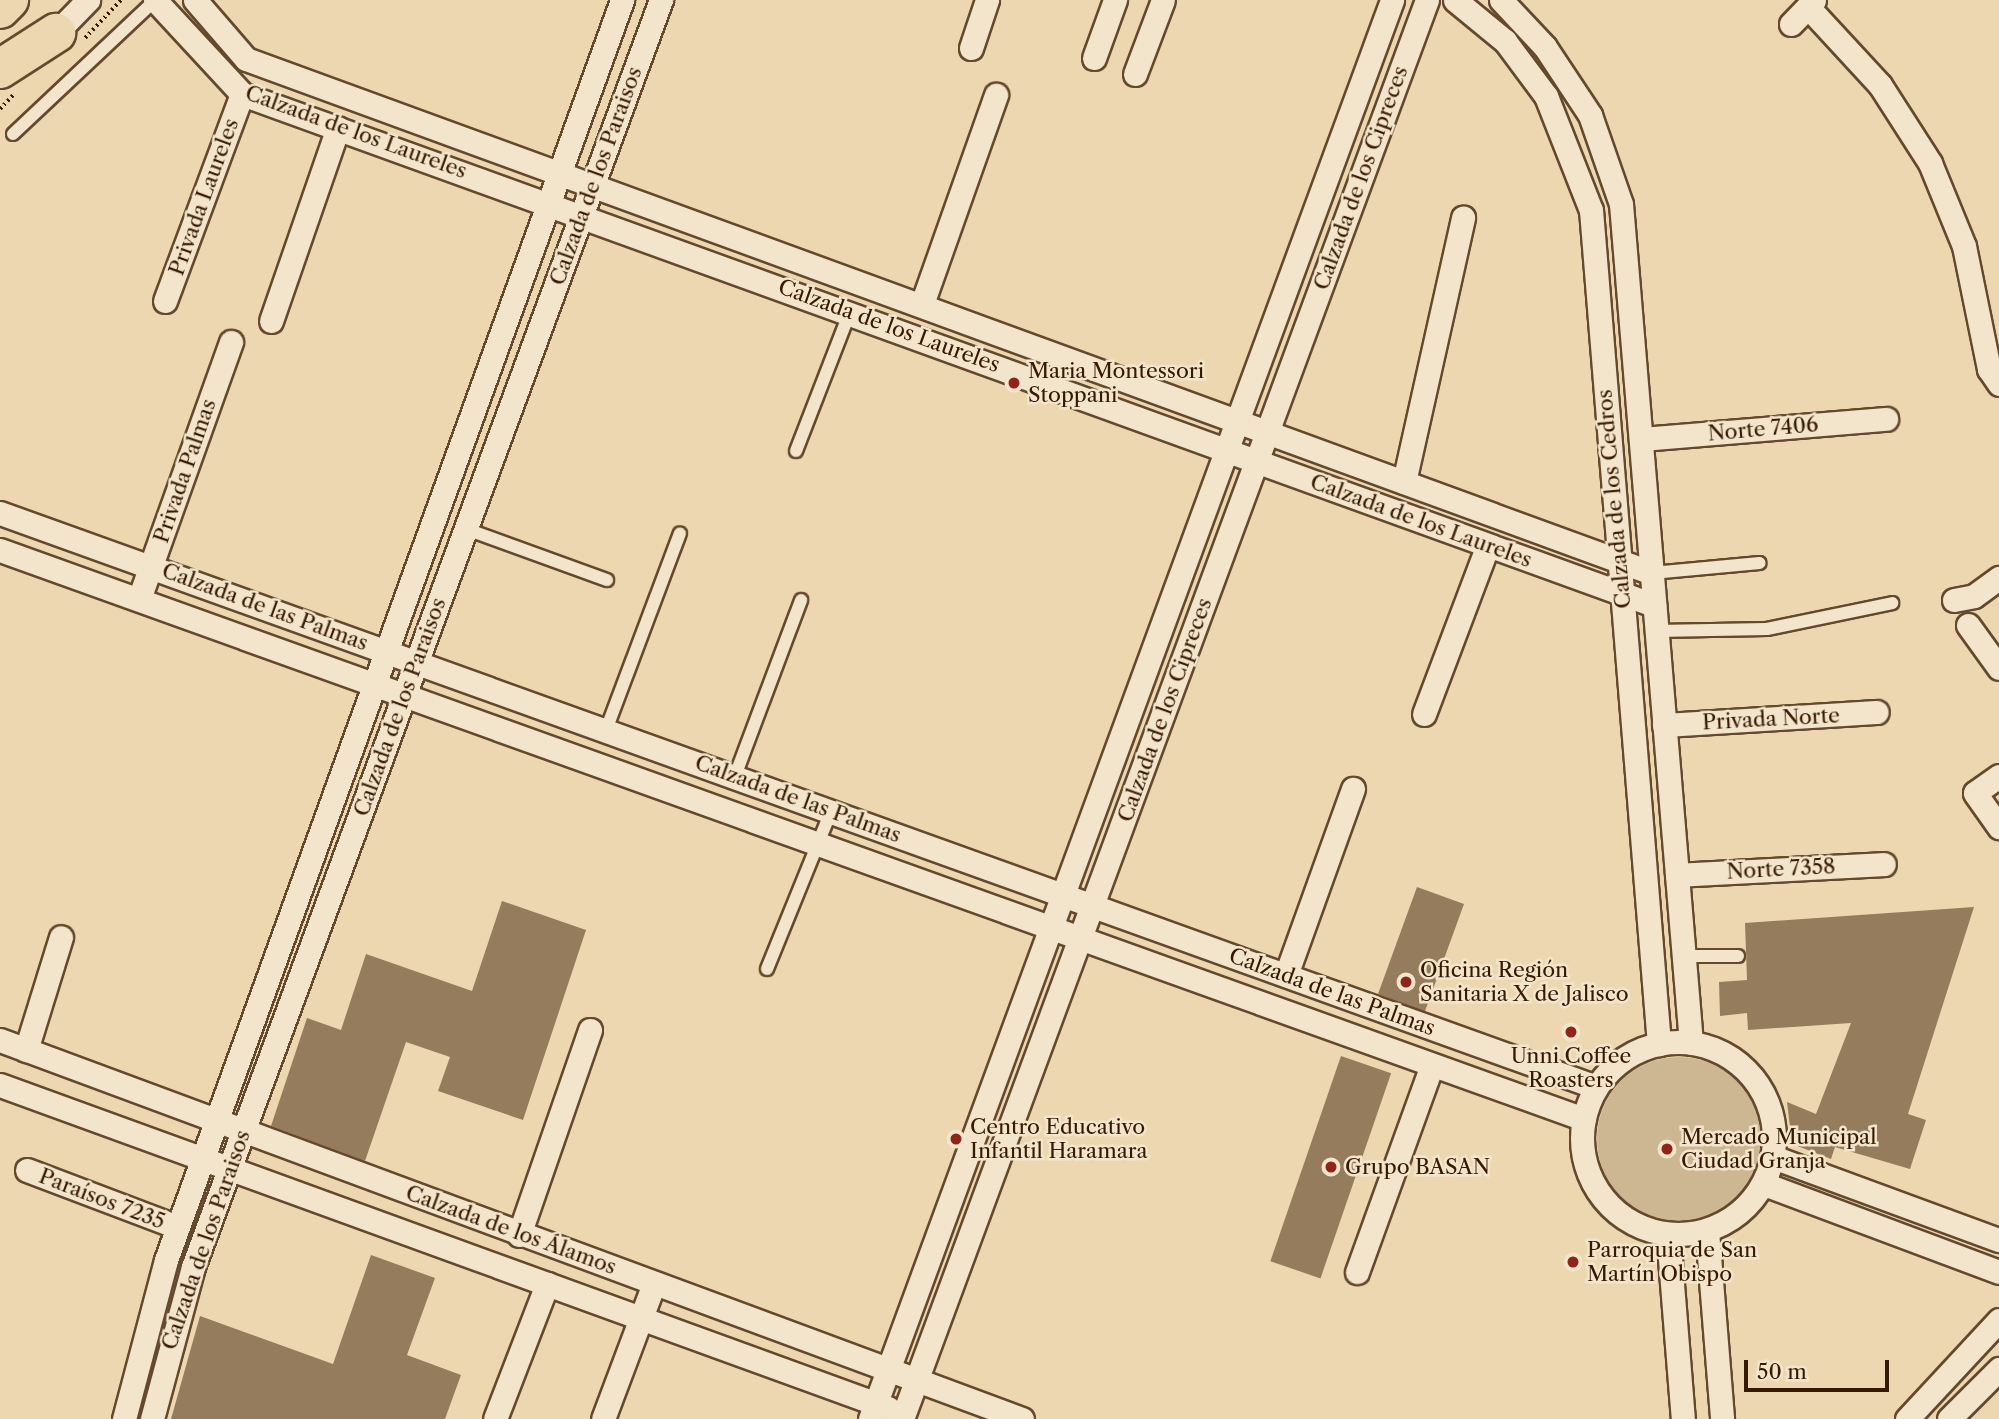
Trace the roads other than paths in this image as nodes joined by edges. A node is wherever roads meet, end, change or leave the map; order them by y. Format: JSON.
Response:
{"nodes":[{"id":1,"x":9,"y":0,"type":"edge"},
{"id":2,"x":88,"y":0,"type":"edge"},
{"id":3,"x":155,"y":0,"type":"edge"},
{"id":4,"x":195,"y":0,"type":"edge"},
{"id":5,"x":622,"y":0,"type":"edge"},
{"id":6,"x":661,"y":0,"type":"edge"},
{"id":7,"x":987,"y":0,"type":"edge"},
{"id":8,"x":1115,"y":0,"type":"edge"},
{"id":9,"x":1163,"y":0,"type":"edge"},
{"id":10,"x":1392,"y":0,"type":"edge"},
{"id":11,"x":1427,"y":0,"type":"edge"},
{"id":12,"x":1455,"y":0,"type":"edge"},
{"id":13,"x":1500,"y":0,"type":"edge"},
{"id":14,"x":1811,"y":3,"type":"edge"},
{"id":15,"x":0,"y":9,"type":"edge"},
{"id":16,"x":1791,"y":24,"type":"dead end"},
{"id":17,"x":56,"y":33,"type":"junction"},
{"id":18,"x":971,"y":48,"type":"dead end"},
{"id":19,"x":1094,"y":58,"type":"dead end"},
{"id":20,"x":0,"y":69,"type":"edge"},
{"id":21,"x":1135,"y":74,"type":"dead end"},
{"id":22,"x":0,"y":89,"type":"edge"},
{"id":23,"x":242,"y":94,"type":"junction"},
{"id":24,"x":996,"y":95,"type":"dead end"},
{"id":25,"x":338,"y":128,"type":"junction"},
{"id":26,"x":13,"y":134,"type":"dead end"},
{"id":27,"x":561,"y":172,"type":"junction"},
{"id":28,"x":593,"y":183,"type":"junction"},
{"id":29,"x":550,"y":202,"type":"junction"},
{"id":30,"x":582,"y":214,"type":"junction"},
{"id":31,"x":1463,"y":217,"type":"dead end"},
{"id":32,"x":818,"y":266,"type":"junction"},
{"id":33,"x":808,"y":297,"type":"junction"},
{"id":34,"x":165,"y":300,"type":"dead end"},
{"id":35,"x":922,"y":304,"type":"junction"},
{"id":36,"x":850,"y":312,"type":"junction"},
{"id":37,"x":271,"y":321,"type":"dead end"},
{"id":38,"x":231,"y":342,"type":"dead end"},
{"id":39,"x":1999,"y":384,"type":"edge"},
{"id":40,"x":1886,"y":419,"type":"dead end"},
{"id":41,"x":1236,"y":420,"type":"junction"},
{"id":42,"x":1268,"y":432,"type":"junction"},
{"id":43,"x":1641,"y":439,"type":"junction"},
{"id":44,"x":1225,"y":449,"type":"junction"},
{"id":45,"x":796,"y":451,"type":"dead end"},
{"id":46,"x":1257,"y":461,"type":"junction"},
{"id":47,"x":1644,"y":469,"type":"junction"},
{"id":48,"x":1612,"y":477,"type":"junction"},
{"id":49,"x":1404,"y":482,"type":"junction"},
{"id":50,"x":1443,"y":496,"type":"junction"},
{"id":51,"x":0,"y":513,"type":"edge"},
{"id":52,"x":1432,"y":526,"type":"junction"},
{"id":53,"x":466,"y":529,"type":"junction"},
{"id":54,"x":680,"y":533,"type":"dead end"},
{"id":55,"x":1487,"y":547,"type":"junction"},
{"id":56,"x":0,"y":550,"type":"edge"},
{"id":57,"x":1619,"y":561,"type":"junction"},
{"id":58,"x":1760,"y":563,"type":"dead end"},
{"id":59,"x":152,"y":566,"type":"junction"},
{"id":60,"x":1652,"y":573,"type":"junction"},
{"id":61,"x":1999,"y":578,"type":"edge"},
{"id":62,"x":607,"y":580,"type":"dead end"},
{"id":63,"x":1622,"y":594,"type":"junction"},
{"id":64,"x":139,"y":599,"type":"junction"},
{"id":65,"x":801,"y":600,"type":"dead end"},
{"id":66,"x":1954,"y":600,"type":"dead end"},
{"id":67,"x":1892,"y":603,"type":"dead end"},
{"id":68,"x":1654,"y":606,"type":"junction"},
{"id":69,"x":1968,"y":625,"type":"dead end"},
{"id":70,"x":1657,"y":631,"type":"junction"},
{"id":71,"x":387,"y":651,"type":"junction"},
{"id":72,"x":417,"y":662,"type":"junction"},
{"id":73,"x":1999,"y":668,"type":"edge"},
{"id":74,"x":375,"y":684,"type":"junction"},
{"id":75,"x":404,"y":695,"type":"junction"},
{"id":76,"x":1877,"y":712,"type":"dead end"},
{"id":77,"x":1424,"y":714,"type":"dead end"},
{"id":78,"x":1664,"y":725,"type":"junction"},
{"id":79,"x":606,"y":730,"type":"junction"},
{"id":80,"x":735,"y":776,"type":"junction"},
{"id":81,"x":1999,"y":776,"type":"edge"},
{"id":82,"x":1353,"y":789,"type":"dead end"},
{"id":83,"x":831,"y":811,"type":"junction"},
{"id":84,"x":1999,"y":827,"type":"edge"},
{"id":85,"x":820,"y":844,"type":"junction"},
{"id":86,"x":1884,"y":864,"type":"dead end"},
{"id":87,"x":1677,"y":875,"type":"junction"},
{"id":88,"x":1062,"y":894,"type":"junction"},
{"id":89,"x":1093,"y":905,"type":"junction"},
{"id":90,"x":1050,"y":927,"type":"junction"},
{"id":91,"x":61,"y":937,"type":"dead end"},
{"id":92,"x":1080,"y":938,"type":"junction"},
{"id":93,"x":1684,"y":956,"type":"junction"},
{"id":94,"x":1738,"y":956,"type":"dead end"},
{"id":95,"x":767,"y":969,"type":"dead end"},
{"id":96,"x":1286,"y":975,"type":"junction"},
{"id":97,"x":590,"y":1030,"type":"dead end"},
{"id":98,"x":0,"y":1040,"type":"edge"},
{"id":99,"x":1691,"y":1043,"type":"junction"},
{"id":100,"x":1658,"y":1044,"type":"junction"},
{"id":101,"x":26,"y":1050,"type":"junction"},
{"id":102,"x":1432,"y":1065,"type":"junction"},
{"id":103,"x":1596,"y":1087,"type":"junction"},
{"id":104,"x":3,"y":1093,"type":"edge"},
{"id":105,"x":1584,"y":1119,"type":"junction"},
{"id":106,"x":217,"y":1121,"type":"junction"},
{"id":107,"x":243,"y":1131,"type":"junction"},
{"id":108,"x":1773,"y":1157,"type":"junction"},
{"id":109,"x":203,"y":1158,"type":"junction"},
{"id":110,"x":229,"y":1168,"type":"junction"},
{"id":111,"x":27,"y":1170,"type":"dead end"},
{"id":112,"x":1764,"y":1184,"type":"junction"},
{"id":113,"x":178,"y":1227,"type":"junction"},
{"id":114,"x":1707,"y":1231,"type":"junction"},
{"id":115,"x":1668,"y":1234,"type":"junction"},
{"id":116,"x":519,"y":1235,"type":"junction"},
{"id":117,"x":1999,"y":1240,"type":"edge"},
{"id":118,"x":1357,"y":1272,"type":"dead end"},
{"id":119,"x":1999,"y":1272,"type":"edge"},
{"id":120,"x":654,"y":1283,"type":"junction"},
{"id":121,"x":547,"y":1284,"type":"junction"},
{"id":122,"x":641,"y":1318,"type":"junction"},
{"id":123,"x":1999,"y":1320,"type":"edge"},
{"id":124,"x":138,"y":1357,"type":"junction"},
{"id":125,"x":165,"y":1362,"type":"junction"},
{"id":126,"x":888,"y":1369,"type":"junction"},
{"id":127,"x":1999,"y":1369,"type":"edge"},
{"id":128,"x":917,"y":1380,"type":"junction"},
{"id":129,"x":873,"y":1411,"type":"edge"},
{"id":130,"x":908,"y":1417,"type":"edge"},
{"id":131,"x":124,"y":1419,"type":"edge"},
{"id":132,"x":152,"y":1419,"type":"edge"},
{"id":133,"x":495,"y":1419,"type":"edge"},
{"id":134,"x":603,"y":1419,"type":"edge"},
{"id":135,"x":1022,"y":1419,"type":"edge"},
{"id":136,"x":1683,"y":1419,"type":"edge"},
{"id":137,"x":1722,"y":1419,"type":"edge"},
{"id":138,"x":1907,"y":1419,"type":"edge"},
{"id":139,"x":1949,"y":1419,"type":"edge"}],
"edges":[{"from":1,"to":15,"type":"highway"},
{"from":2,"to":17,"type":"street"},
{"from":3,"to":23,"type":"street","name":"Calzada de los Laureles"},
{"from":3,"to":26,"type":"lane"},
{"from":4,"to":27,"type":"street","name":"Calzada de los Laureles"},
{"from":5,"to":27,"type":"street","name":"Calzada de los Paraisos"},
{"from":6,"to":28,"type":"street","name":"Calzada de los Paraisos"},
{"from":7,"to":18,"type":"street"},
{"from":8,"to":19,"type":"street"},
{"from":9,"to":21,"type":"street"},
{"from":10,"to":41,"type":"street","name":"Calzada de los Cipreces"},
{"from":11,"to":42,"type":"street","name":"Calzada de los Cipreces"},
{"from":12,"to":48,"type":"street","name":"Calzada de los Cedros"},
{"from":13,"to":43,"type":"street","name":"Calzada de los Cedros"},
{"from":14,"to":16,"type":"street"},
{"from":14,"to":39,"type":"street"},
{"from":17,"to":20,"type":"highway"},
{"from":17,"to":22,"type":"street"},
{"from":23,"to":25,"type":"street","name":"Calzada de los Laureles"},
{"from":23,"to":34,"type":"street","name":"Privada Laureles"},
{"from":24,"to":35,"type":"street"},
{"from":25,"to":29,"type":"street","name":"Calzada de los Laureles"},
{"from":25,"to":37,"type":"street"},
{"from":27,"to":28,"type":"street","name":"Calzada de los Laureles"},
{"from":27,"to":29,"type":"street","name":"Calzada de los Paraisos"},
{"from":28,"to":30,"type":"street","name":"Calzada de los Paraisos"},
{"from":28,"to":32,"type":"street","name":"Calzada de los Laureles"},
{"from":29,"to":30,"type":"street","name":"Calzada de los Laureles"},
{"from":29,"to":71,"type":"street","name":"Calzada de los Paraisos"},
{"from":30,"to":33,"type":"street","name":"Calzada de los Laureles"},
{"from":30,"to":53,"type":"street","name":"Calzada de los Paraisos"},
{"from":31,"to":49,"type":"street"},
{"from":32,"to":33,"type":"street"},
{"from":32,"to":35,"type":"street","name":"Calzada de los Laureles"},
{"from":33,"to":36,"type":"street","name":"Calzada de los Laureles"},
{"from":35,"to":41,"type":"street","name":"Calzada de los Laureles"},
{"from":36,"to":44,"type":"street","name":"Calzada de los Laureles"},
{"from":36,"to":45,"type":"lane"},
{"from":38,"to":59,"type":"street","name":"Privada Palmas"},
{"from":40,"to":43,"type":"street","name":"Norte 7406"},
{"from":41,"to":42,"type":"street","name":"Calzada de los Laureles"},
{"from":41,"to":44,"type":"street","name":"Calzada de los Cipreces"},
{"from":42,"to":46,"type":"street","name":"Calzada de los Cipreces"},
{"from":42,"to":49,"type":"street","name":"Calzada de los Laureles"},
{"from":43,"to":47,"type":"street","name":"Calzada de los Cedros"},
{"from":44,"to":46,"type":"street","name":"Calzada de los Laureles"},
{"from":44,"to":88,"type":"street","name":"Calzada de los Cipreces"},
{"from":46,"to":52,"type":"street","name":"Calzada de los Laureles"},
{"from":46,"to":89,"type":"street","name":"Calzada de los Cipreces"},
{"from":47,"to":48,"type":"street"},
{"from":47,"to":60,"type":"street","name":"Calzada de los Cedros"},
{"from":48,"to":57,"type":"street","name":"Calzada de los Cedros"},
{"from":49,"to":50,"type":"street","name":"Calzada de los Laureles"},
{"from":50,"to":52,"type":"street"},
{"from":50,"to":57,"type":"street","name":"Calzada de los Laureles"},
{"from":51,"to":59,"type":"street","name":"Calzada de las Palmas"},
{"from":52,"to":55,"type":"street","name":"Calzada de los Laureles"},
{"from":53,"to":62,"type":"lane"},
{"from":53,"to":72,"type":"street","name":"Calzada de los Paraisos"},
{"from":54,"to":79,"type":"lane"},
{"from":55,"to":63,"type":"street","name":"Calzada de los Laureles"},
{"from":55,"to":77,"type":"street"},
{"from":56,"to":64,"type":"street","name":"Calzada de las Palmas"},
{"from":57,"to":60,"type":"street","name":"Calzada de los Laureles"},
{"from":57,"to":63,"type":"street","name":"Calzada de los Cedros"},
{"from":58,"to":60,"type":"lane"},
{"from":59,"to":64,"type":"street","name":"Privada Palmas"},
{"from":59,"to":71,"type":"street","name":"Calzada de las Palmas"},
{"from":60,"to":68,"type":"street","name":"Calzada de los Cedros"},
{"from":61,"to":66,"type":"street"},
{"from":63,"to":68,"type":"street","name":"Calzada de los Laureles"},
{"from":63,"to":100,"type":"street","name":"Calzada de los Cedros"},
{"from":64,"to":74,"type":"street","name":"Calzada de las Palmas"},
{"from":65,"to":80,"type":"lane"},
{"from":67,"to":70,"type":"lane"},
{"from":68,"to":70,"type":"street","name":"Calzada de los Cedros"},
{"from":69,"to":73,"type":"street"},
{"from":70,"to":78,"type":"street","name":"Calzada de los Cedros"},
{"from":71,"to":72,"type":"street","name":"Calzada de las Palmas"},
{"from":71,"to":74,"type":"street","name":"Calzada de los Paraisos"},
{"from":72,"to":75,"type":"street","name":"Calzada de los Paraisos"},
{"from":72,"to":79,"type":"street","name":"Calzada de las Palmas"},
{"from":74,"to":75,"type":"street","name":"Calzada de las Palmas"},
{"from":74,"to":106,"type":"street","name":"Calzada de los Paraisos"},
{"from":75,"to":85,"type":"street","name":"Calzada de las Palmas"},
{"from":75,"to":107,"type":"street","name":"Calzada de los Paraisos"},
{"from":76,"to":78,"type":"street","name":"Privada Norte"},
{"from":78,"to":87,"type":"street","name":"Calzada de los Cedros"},
{"from":79,"to":80,"type":"street","name":"Calzada de las Palmas"},
{"from":80,"to":83,"type":"street","name":"Calzada de las Palmas"},
{"from":81,"to":84,"type":"street"},
{"from":82,"to":96,"type":"street"},
{"from":83,"to":85,"type":"lane"},
{"from":83,"to":88,"type":"street","name":"Calzada de las Palmas"},
{"from":85,"to":90,"type":"street","name":"Calzada de las Palmas"},
{"from":85,"to":95,"type":"lane"},
{"from":86,"to":87,"type":"street","name":"Norte 7358"},
{"from":87,"to":93,"type":"street","name":"Calzada de los Cedros"},
{"from":88,"to":89,"type":"street","name":"Calzada de las Palmas"},
{"from":88,"to":90,"type":"street","name":"Calzada de los Cipreces"},
{"from":89,"to":92,"type":"street","name":"Calzada de los Cipreces"},
{"from":89,"to":96,"type":"street","name":"Calzada de las Palmas"},
{"from":90,"to":92,"type":"street","name":"Calzada de las Palmas"},
{"from":90,"to":126,"type":"street","name":"Calzada de los Cipreces"},
{"from":91,"to":101,"type":"street"},
{"from":92,"to":102,"type":"street","name":"Calzada de las Palmas"},
{"from":92,"to":128,"type":"street","name":"Calzada de los Cipreces"},
{"from":93,"to":94,"type":"lane"},
{"from":93,"to":99,"type":"street","name":"Calzada de los Cedros"},
{"from":96,"to":103,"type":"street","name":"Calzada de las Palmas"},
{"from":97,"to":116,"type":"street"},
{"from":98,"to":101,"type":"street","name":"Calzada de los Álamos"},
{"from":99,"to":100,"type":"street"},
{"from":99,"to":108,"type":"street"},
{"from":100,"to":103,"type":"street"},
{"from":101,"to":106,"type":"street","name":"Calzada de los Álamos"},
{"from":102,"to":105,"type":"street","name":"Calzada de las Palmas"},
{"from":102,"to":118,"type":"street"},
{"from":103,"to":105,"type":"street"},
{"from":104,"to":109,"type":"street","name":"Calzada de los Álamos"},
{"from":105,"to":115,"type":"street"},
{"from":106,"to":107,"type":"street","name":"Calzada de los Álamos"},
{"from":106,"to":109,"type":"street","name":"Calzada de los Paraisos"},
{"from":107,"to":110,"type":"street","name":"Calzada de los Paraisos"},
{"from":107,"to":116,"type":"street","name":"Calzada de los Álamos"},
{"from":108,"to":112,"type":"street"},
{"from":108,"to":117,"type":"street"},
{"from":109,"to":110,"type":"street","name":"Calzada de los Álamos"},
{"from":109,"to":113,"type":"street","name":"Calzada de los Paraisos"},
{"from":110,"to":121,"type":"street","name":"Calzada de los Álamos"},
{"from":110,"to":125,"type":"street","name":"Calzada de los Paraisos"},
{"from":111,"to":113,"type":"street","name":"Paraísos 7235"},
{"from":112,"to":114,"type":"street"},
{"from":112,"to":119,"type":"street"},
{"from":113,"to":124,"type":"street","name":"Calzada de los Paraisos"},
{"from":114,"to":115,"type":"street"},
{"from":114,"to":137,"type":"street"},
{"from":115,"to":136,"type":"street"},
{"from":116,"to":120,"type":"street","name":"Calzada de los Álamos"},
{"from":120,"to":122,"type":"street"},
{"from":120,"to":126,"type":"street","name":"Calzada de los Álamos"},
{"from":121,"to":122,"type":"street","name":"Calzada de los Álamos"},
{"from":121,"to":133,"type":"street"},
{"from":122,"to":129,"type":"street","name":"Calzada de los Álamos"},
{"from":122,"to":134,"type":"street"},
{"from":123,"to":138,"type":"street"},
{"from":124,"to":125,"type":"street"},
{"from":124,"to":131,"type":"street","name":"Calzada de los Paraisos"},
{"from":125,"to":132,"type":"street","name":"Calzada de los Paraisos"},
{"from":126,"to":128,"type":"street","name":"Calzada de los Álamos"},
{"from":126,"to":129,"type":"street","name":"Calzada de los Cipreces"},
{"from":127,"to":139,"type":"street"},
{"from":128,"to":130,"type":"street","name":"Calzada de los Cipreces"},
{"from":128,"to":135,"type":"street","name":"Calzada de los Álamos"},
{"from":129,"to":130,"type":"street","name":"Calzada de los Álamos"}]}
